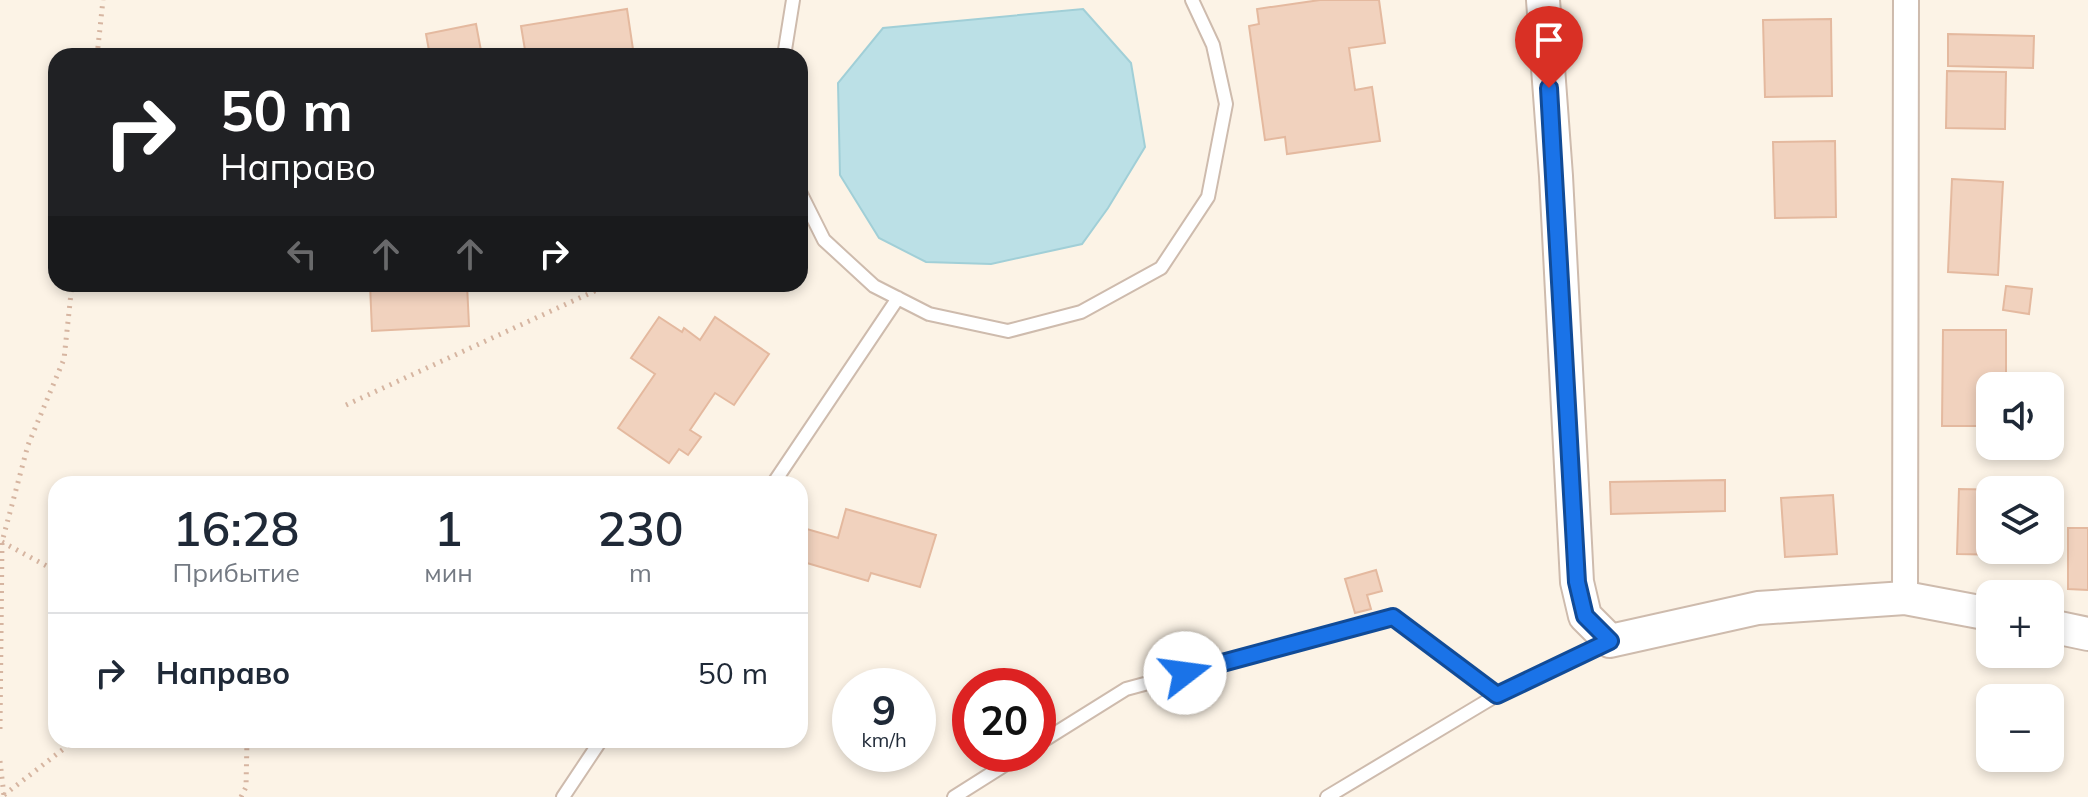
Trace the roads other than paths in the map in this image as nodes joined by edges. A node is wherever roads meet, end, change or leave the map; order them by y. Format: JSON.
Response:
{"nodes":[{"id":1,"x":793,"y":0,"type":"edge"},
{"id":2,"x":1192,"y":0,"type":"edge"},
{"id":3,"x":1543,"y":0,"type":"edge"},
{"id":4,"x":1906,"y":0,"type":"edge"},
{"id":5,"x":785,"y":48,"type":"edge"},
{"id":6,"x":808,"y":208,"type":"edge"},
{"id":7,"x":898,"y":298,"type":"junction"},
{"id":8,"x":778,"y":476,"type":"edge"},
{"id":9,"x":1905,"y":598,"type":"junction"},
{"id":10,"x":1976,"y":611,"type":"edge"},
{"id":11,"x":2064,"y":629,"type":"edge"},
{"id":12,"x":2088,"y":634,"type":"edge"},
{"id":13,"x":1610,"y":641,"type":"junction"},
{"id":14,"x":1497,"y":695,"type":"junction"},
{"id":15,"x":1056,"y":733,"type":"edge"},
{"id":16,"x":596,"y":748,"type":"edge"},
{"id":17,"x":994,"y":772,"type":"edge"},
{"id":18,"x":563,"y":797,"type":"edge"},
{"id":19,"x":954,"y":797,"type":"edge"},
{"id":20,"x":1327,"y":797,"type":"edge"}],
"edges":[{"from":1,"to":5,"type":"lane"},
{"from":2,"to":7,"type":"lane"},
{"from":3,"to":13,"type":"street"},
{"from":4,"to":9,"type":"street"},
{"from":6,"to":7,"type":"lane"},
{"from":7,"to":8,"type":"lane"},
{"from":9,"to":10,"type":"street"},
{"from":9,"to":13,"type":"street"},
{"from":11,"to":12,"type":"street"},
{"from":13,"to":14,"type":"lane"},
{"from":14,"to":15,"type":"lane"},
{"from":14,"to":20,"type":"lane"},
{"from":16,"to":18,"type":"lane"},
{"from":17,"to":19,"type":"lane"}]}
